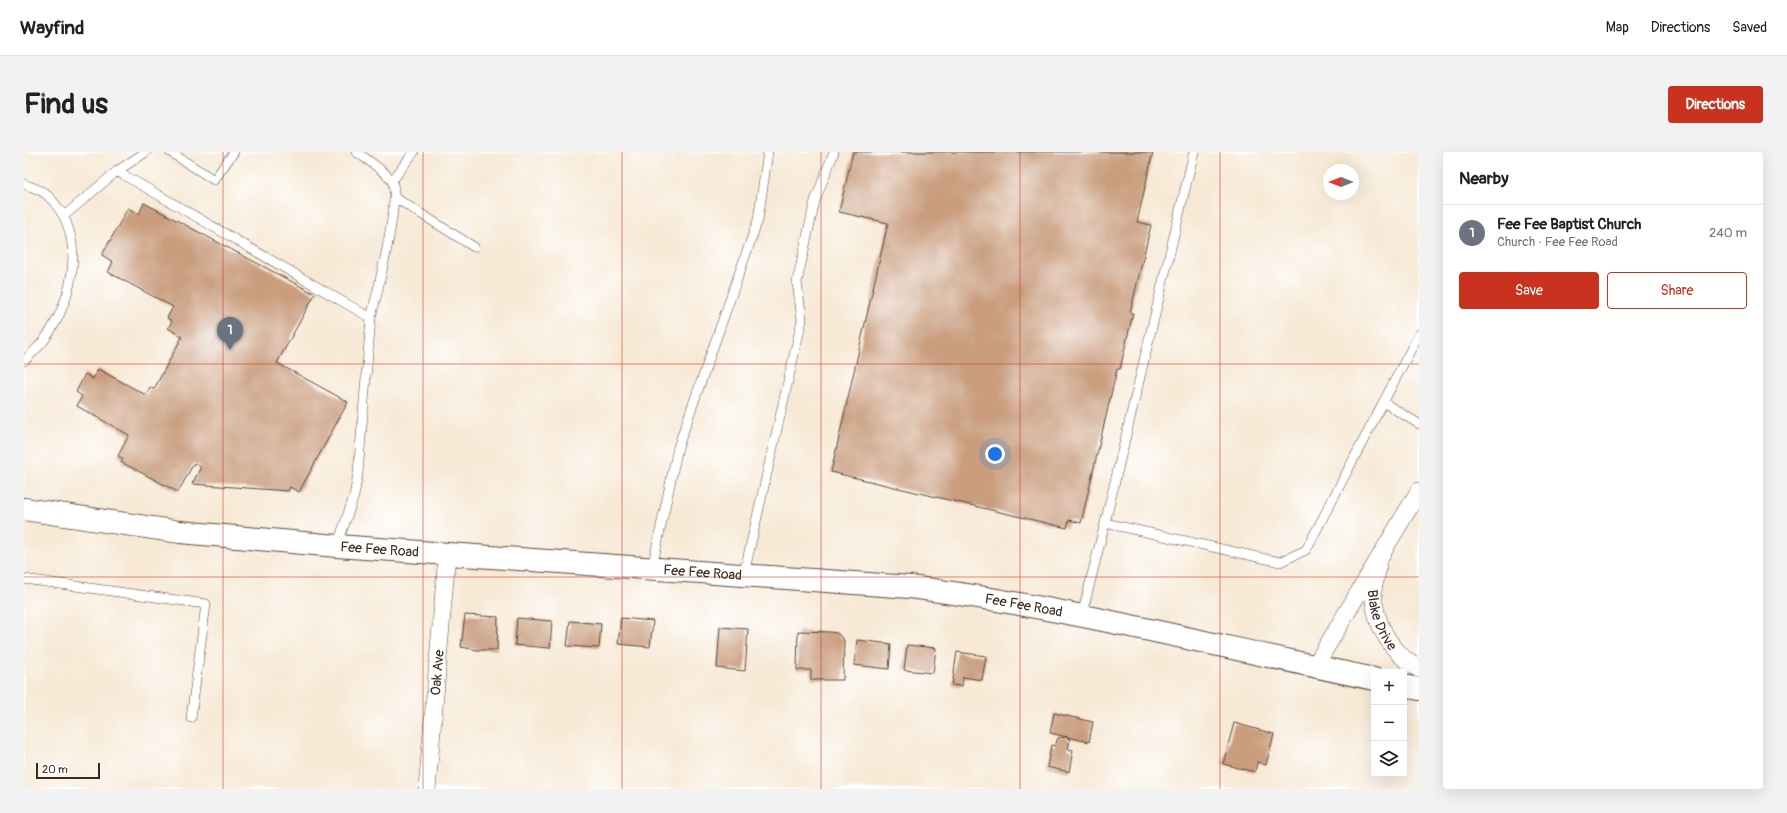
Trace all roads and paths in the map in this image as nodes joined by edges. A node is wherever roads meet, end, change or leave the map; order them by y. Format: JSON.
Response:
{"nodes":[{"id":1,"x":146,"y":152,"type":"edge"},
{"id":2,"x":170,"y":152,"type":"edge"},
{"id":3,"x":234,"y":152,"type":"edge"},
{"id":4,"x":356,"y":152,"type":"edge"},
{"id":5,"x":414,"y":152,"type":"edge"},
{"id":6,"x":768,"y":152,"type":"edge"},
{"id":7,"x":834,"y":152,"type":"edge"},
{"id":8,"x":1194,"y":152,"type":"edge"},
{"id":9,"x":117,"y":171,"type":"junction"},
{"id":10,"x":392,"y":181,"type":"junction"},
{"id":11,"x":24,"y":184,"type":"edge"},
{"id":12,"x":394,"y":197,"type":"junction"},
{"id":13,"x":64,"y":216,"type":"junction"},
{"id":14,"x":474,"y":247,"type":"dead end"},
{"id":15,"x":371,"y":318,"type":"junction"},
{"id":16,"x":1419,"y":334,"type":"edge"},
{"id":17,"x":24,"y":361,"type":"edge"},
{"id":18,"x":1383,"y":402,"type":"junction"},
{"id":19,"x":1419,"y":424,"type":"edge"},
{"id":20,"x":1419,"y":491,"type":"edge"},
{"id":21,"x":24,"y":509,"type":"edge"},
{"id":22,"x":1105,"y":523,"type":"junction"},
{"id":23,"x":337,"y":546,"type":"junction"},
{"id":24,"x":447,"y":555,"type":"junction"},
{"id":25,"x":1380,"y":557,"type":"junction"},
{"id":26,"x":652,"y":568,"type":"junction"},
{"id":27,"x":744,"y":574,"type":"junction"},
{"id":28,"x":24,"y":581,"type":"edge"},
{"id":29,"x":1082,"y":616,"type":"junction"},
{"id":30,"x":1315,"y":666,"type":"junction"},
{"id":31,"x":1419,"y":669,"type":"edge"},
{"id":32,"x":1371,"y":678,"type":"edge"},
{"id":33,"x":1407,"y":687,"type":"edge"},
{"id":34,"x":1419,"y":689,"type":"edge"},
{"id":35,"x":191,"y":718,"type":"dead end"},
{"id":36,"x":427,"y":789,"type":"edge"}],
"edges":[{"from":1,"to":9,"type":"lane"},
{"from":2,"to":3,"type":"lane"},
{"from":4,"to":10,"type":"lane"},
{"from":5,"to":10,"type":"lane"},
{"from":6,"to":26,"type":"lane"},
{"from":7,"to":27,"type":"lane"},
{"from":8,"to":22,"type":"lane"},
{"from":9,"to":13,"type":"lane"},
{"from":9,"to":15,"type":"lane"},
{"from":10,"to":12,"type":"lane"},
{"from":11,"to":13,"type":"lane"},
{"from":12,"to":14,"type":"lane"},
{"from":12,"to":15,"type":"lane"},
{"from":13,"to":17,"type":"lane"},
{"from":15,"to":23,"type":"lane"},
{"from":16,"to":18,"type":"lane"},
{"from":18,"to":19,"type":"lane"},
{"from":18,"to":22,"type":"lane"},
{"from":20,"to":25,"type":"street","name":"Blake Drive"},
{"from":21,"to":23,"type":"street","name":"Fee Fee Road"},
{"from":22,"to":29,"type":"lane"},
{"from":23,"to":24,"type":"street","name":"Fee Fee Road"},
{"from":24,"to":26,"type":"street","name":"Fee Fee Road"},
{"from":24,"to":36,"type":"street","name":"Oak Ave"},
{"from":25,"to":30,"type":"street","name":"Blake Drive"},
{"from":25,"to":31,"type":"street","name":"Blake Drive"},
{"from":26,"to":27,"type":"street","name":"Fee Fee Road"},
{"from":27,"to":29,"type":"street","name":"Fee Fee Road"},
{"from":28,"to":35,"type":"lane"},
{"from":29,"to":30,"type":"street","name":"Fee Fee Road"},
{"from":30,"to":32,"type":"street","name":"Fee Fee Road"},
{"from":33,"to":34,"type":"street"}]}
